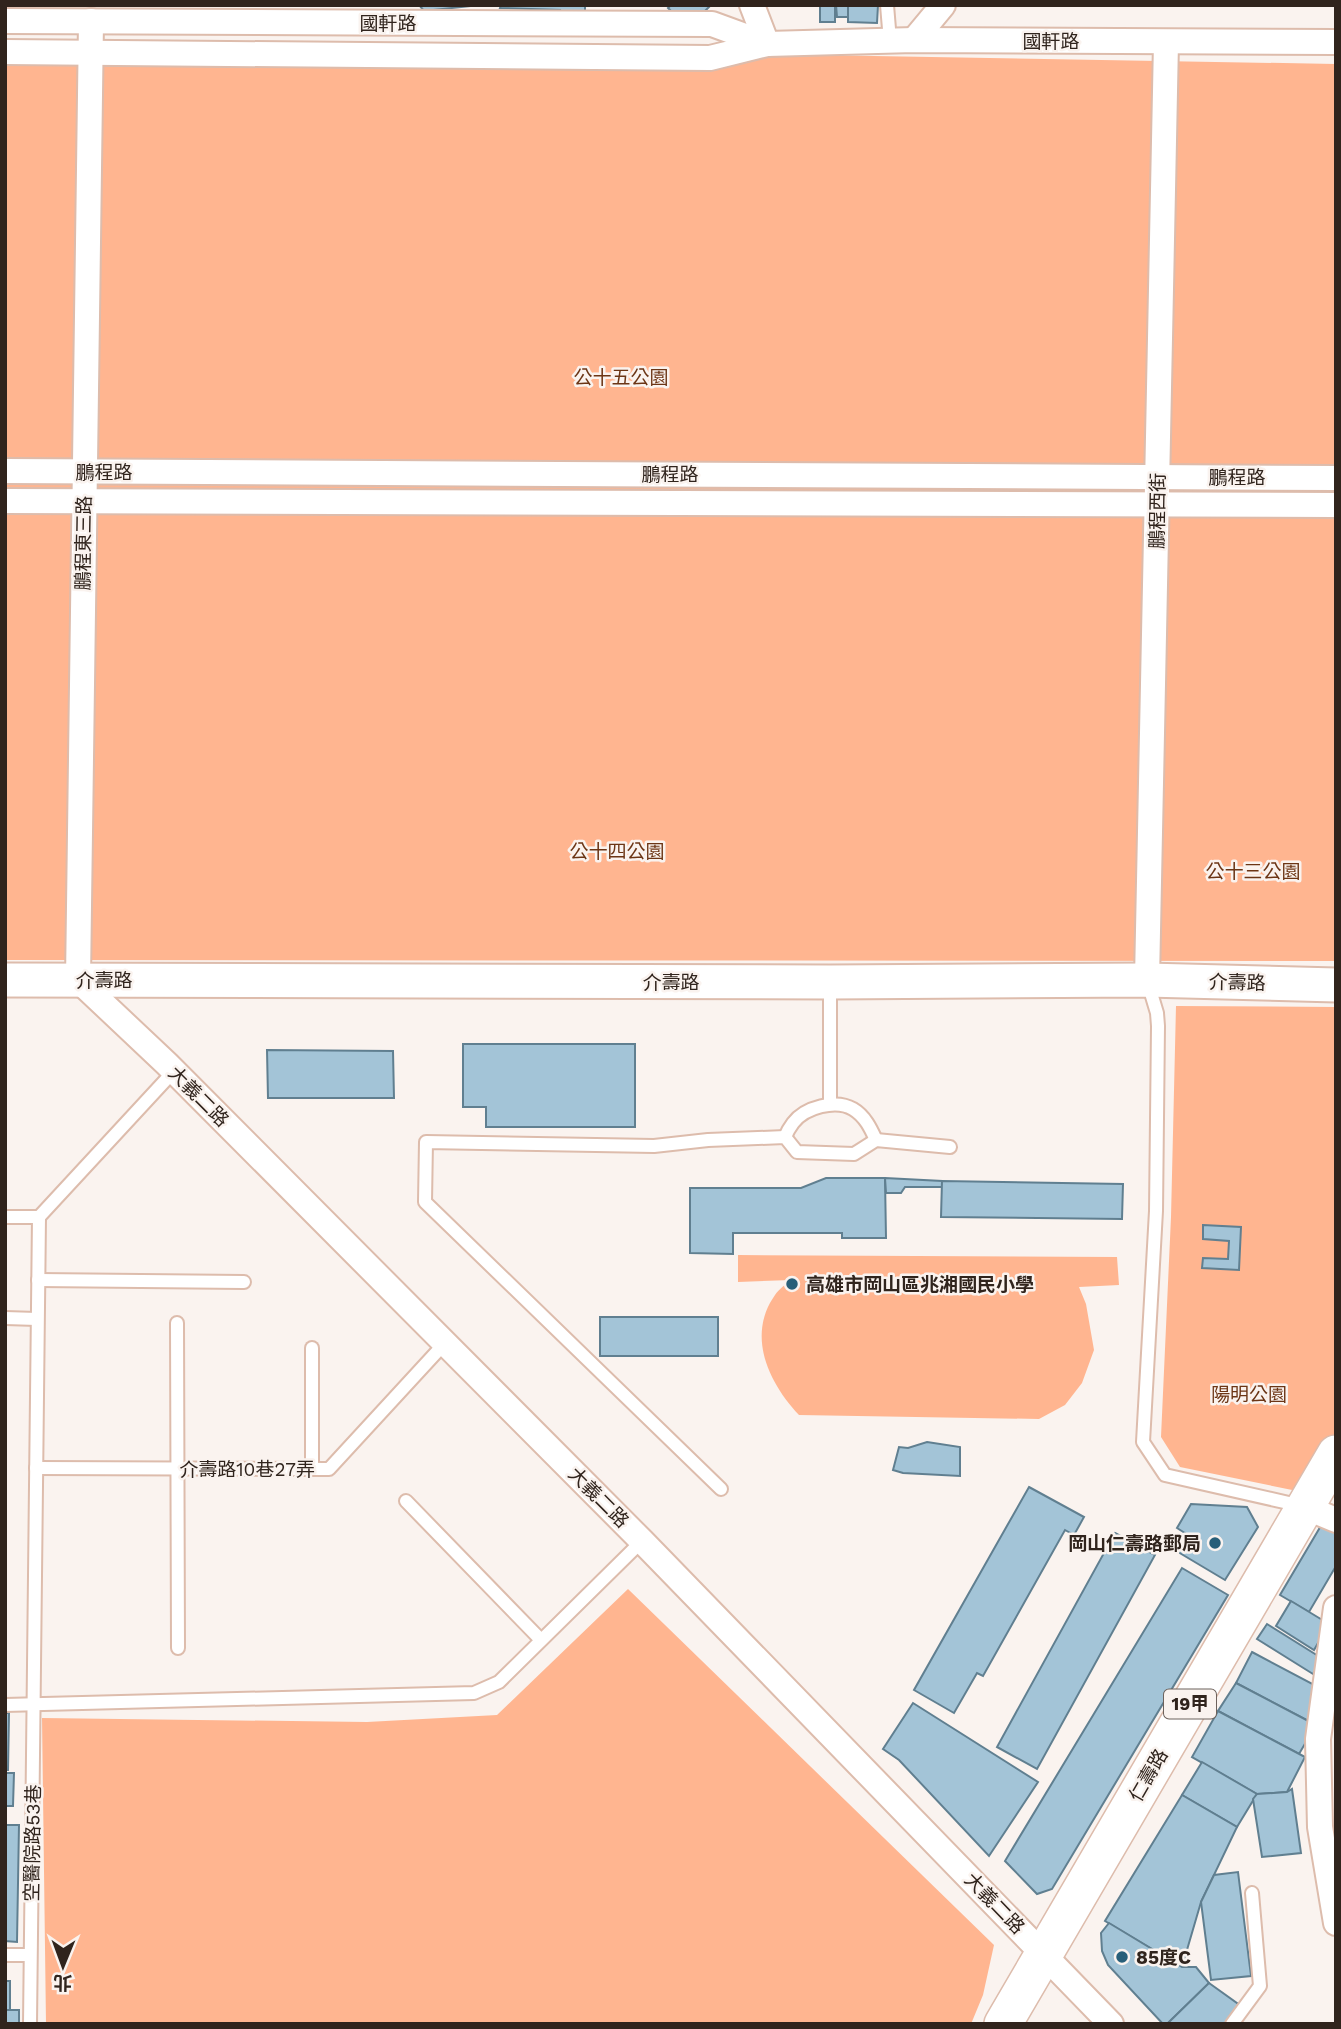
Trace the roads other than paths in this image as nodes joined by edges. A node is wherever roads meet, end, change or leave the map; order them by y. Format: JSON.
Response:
{"nodes":[{"id":1,"x":752,"y":5,"type":"edge"},
{"id":2,"x":887,"y":5,"type":"edge"},
{"id":3,"x":943,"y":5,"type":"edge"},
{"id":4,"x":5,"y":20,"type":"edge"},
{"id":5,"x":91,"y":21,"type":"junction"},
{"id":6,"x":394,"y":23,"type":"junction"},
{"id":7,"x":902,"y":40,"type":"junction"},
{"id":8,"x":1166,"y":41,"type":"junction"},
{"id":9,"x":1336,"y":42,"type":"edge"},
{"id":10,"x":767,"y":44,"type":"junction"},
{"id":11,"x":5,"y":52,"type":"edge"},
{"id":12,"x":91,"y":53,"type":"junction"},
{"id":13,"x":392,"y":55,"type":"junction"},
{"id":14,"x":5,"y":471,"type":"edge"},
{"id":15,"x":85,"y":472,"type":"junction"},
{"id":16,"x":1157,"y":477,"type":"junction"},
{"id":17,"x":1336,"y":478,"type":"edge"},
{"id":18,"x":5,"y":501,"type":"edge"},
{"id":19,"x":85,"y":502,"type":"junction"},
{"id":20,"x":1157,"y":504,"type":"junction"},
{"id":21,"x":1336,"y":505,"type":"edge"},
{"id":22,"x":5,"y":980,"type":"edge"},
{"id":23,"x":78,"y":980,"type":"junction"},
{"id":24,"x":1147,"y":980,"type":"junction"},
{"id":25,"x":830,"y":982,"type":"junction"},
{"id":26,"x":1336,"y":985,"type":"edge"},
{"id":27,"x":174,"y":1071,"type":"junction"},
{"id":28,"x":830,"y":1104,"type":"junction"},
{"id":29,"x":785,"y":1137,"type":"junction"},
{"id":30,"x":876,"y":1140,"type":"junction"},
{"id":31,"x":950,"y":1147,"type":"dead end"},
{"id":32,"x":5,"y":1217,"type":"edge"},
{"id":33,"x":39,"y":1217,"type":"junction"},
{"id":34,"x":38,"y":1280,"type":"junction"},
{"id":35,"x":244,"y":1282,"type":"dead end"},
{"id":36,"x":5,"y":1318,"type":"edge"},
{"id":37,"x":37,"y":1319,"type":"junction"},
{"id":38,"x":177,"y":1323,"type":"dead end"},
{"id":39,"x":445,"y":1343,"type":"junction"},
{"id":40,"x":312,"y":1348,"type":"dead end"},
{"id":41,"x":1336,"y":1454,"type":"edge"},
{"id":42,"x":36,"y":1468,"type":"junction"},
{"id":43,"x":178,"y":1469,"type":"junction"},
{"id":44,"x":312,"y":1469,"type":"junction"},
{"id":45,"x":721,"y":1489,"type":"dead end"},
{"id":46,"x":406,"y":1501,"type":"dead end"},
{"id":47,"x":1321,"y":1513,"type":"edge"},
{"id":48,"x":642,"y":1541,"type":"junction"},
{"id":49,"x":1336,"y":1608,"type":"edge"},
{"id":50,"x":541,"y":1640,"type":"junction"},
{"id":51,"x":178,"y":1648,"type":"dead end"},
{"id":52,"x":5,"y":1705,"type":"edge"},
{"id":53,"x":33,"y":1705,"type":"junction"},
{"id":54,"x":1252,"y":1892,"type":"dead end"},
{"id":55,"x":1336,"y":1923,"type":"edge"},
{"id":56,"x":1044,"y":1953,"type":"junction"},
{"id":57,"x":5,"y":1955,"type":"edge"},
{"id":58,"x":30,"y":1955,"type":"junction"},
{"id":59,"x":30,"y":2024,"type":"edge"},
{"id":60,"x":1003,"y":2024,"type":"edge"},
{"id":61,"x":1111,"y":2024,"type":"edge"},
{"id":62,"x":1232,"y":2024,"type":"edge"}],
"edges":[{"from":1,"to":10,"type":"street"},
{"from":2,"to":7,"type":"lane"},
{"from":3,"to":7,"type":"street"},
{"from":4,"to":5,"type":"street","name":"國軒路"},
{"from":5,"to":6,"type":"street","name":"國軒路"},
{"from":5,"to":12,"type":"street","name":"鵬程東三路"},
{"from":6,"to":10,"type":"street","name":"國軒路"},
{"from":6,"to":13,"type":"street"},
{"from":7,"to":8,"type":"street","name":"國軒路"},
{"from":7,"to":10,"type":"street","name":"國軒路"},
{"from":8,"to":9,"type":"street","name":"國軒路"},
{"from":8,"to":16,"type":"street","name":"鵬程西街"},
{"from":10,"to":13,"type":"street","name":"國軒路"},
{"from":11,"to":12,"type":"street","name":"國軒路"},
{"from":12,"to":13,"type":"street","name":"國軒路"},
{"from":12,"to":15,"type":"street","name":"鵬程東三路"},
{"from":14,"to":15,"type":"street","name":"鵬程路"},
{"from":15,"to":16,"type":"street","name":"鵬程路"},
{"from":15,"to":19,"type":"street","name":"鵬程東三路"},
{"from":16,"to":17,"type":"street","name":"鵬程路"},
{"from":16,"to":20,"type":"street","name":"鵬程西街"},
{"from":18,"to":19,"type":"street","name":"鵬程路"},
{"from":19,"to":20,"type":"street","name":"鵬程路"},
{"from":19,"to":23,"type":"street","name":"鵬程東三路"},
{"from":20,"to":21,"type":"street","name":"鵬程路"},
{"from":20,"to":24,"type":"street","name":"鵬程西街"},
{"from":22,"to":23,"type":"main road","name":"介壽路"},
{"from":23,"to":25,"type":"main road","name":"介壽路"},
{"from":23,"to":27,"type":"street","name":"大義二路"},
{"from":24,"to":25,"type":"main road","name":"介壽路"},
{"from":24,"to":26,"type":"main road","name":"介壽路"},
{"from":24,"to":47,"type":"lane"},
{"from":25,"to":28,"type":"lane"},
{"from":27,"to":33,"type":"lane"},
{"from":27,"to":39,"type":"street","name":"大義二路"},
{"from":28,"to":29,"type":"lane"},
{"from":28,"to":30,"type":"lane"},
{"from":29,"to":30,"type":"lane"},
{"from":29,"to":45,"type":"lane"},
{"from":30,"to":31,"type":"lane"},
{"from":32,"to":33,"type":"lane"},
{"from":33,"to":34,"type":"lane"},
{"from":34,"to":35,"type":"lane"},
{"from":34,"to":37,"type":"lane"},
{"from":36,"to":37,"type":"lane"},
{"from":37,"to":42,"type":"lane"},
{"from":38,"to":43,"type":"lane"},
{"from":39,"to":44,"type":"lane","name":"介壽路10巷27弄"},
{"from":39,"to":48,"type":"street","name":"大義二路"},
{"from":40,"to":44,"type":"lane"},
{"from":41,"to":47,"type":"main road","name":"仁壽路","number":"19甲"},
{"from":42,"to":43,"type":"lane","name":"介壽路10巷27弄"},
{"from":42,"to":53,"type":"lane"},
{"from":43,"to":44,"type":"lane","name":"介壽路10巷27弄"},
{"from":43,"to":51,"type":"lane"},
{"from":46,"to":50,"type":"lane"},
{"from":47,"to":56,"type":"main road","name":"仁壽路","number":"19甲"},
{"from":48,"to":50,"type":"lane"},
{"from":48,"to":56,"type":"street","name":"大義二路"},
{"from":49,"to":55,"type":"street"},
{"from":50,"to":53,"type":"lane"},
{"from":52,"to":53,"type":"lane"},
{"from":53,"to":58,"type":"lane","name":"空醫院路53巷"},
{"from":54,"to":62,"type":"lane"},
{"from":56,"to":60,"type":"main road","name":"仁壽路","number":"19甲"},
{"from":56,"to":61,"type":"street","name":"大義二路"},
{"from":57,"to":58,"type":"lane"},
{"from":58,"to":59,"type":"lane","name":"空醫院路53巷"}]}
